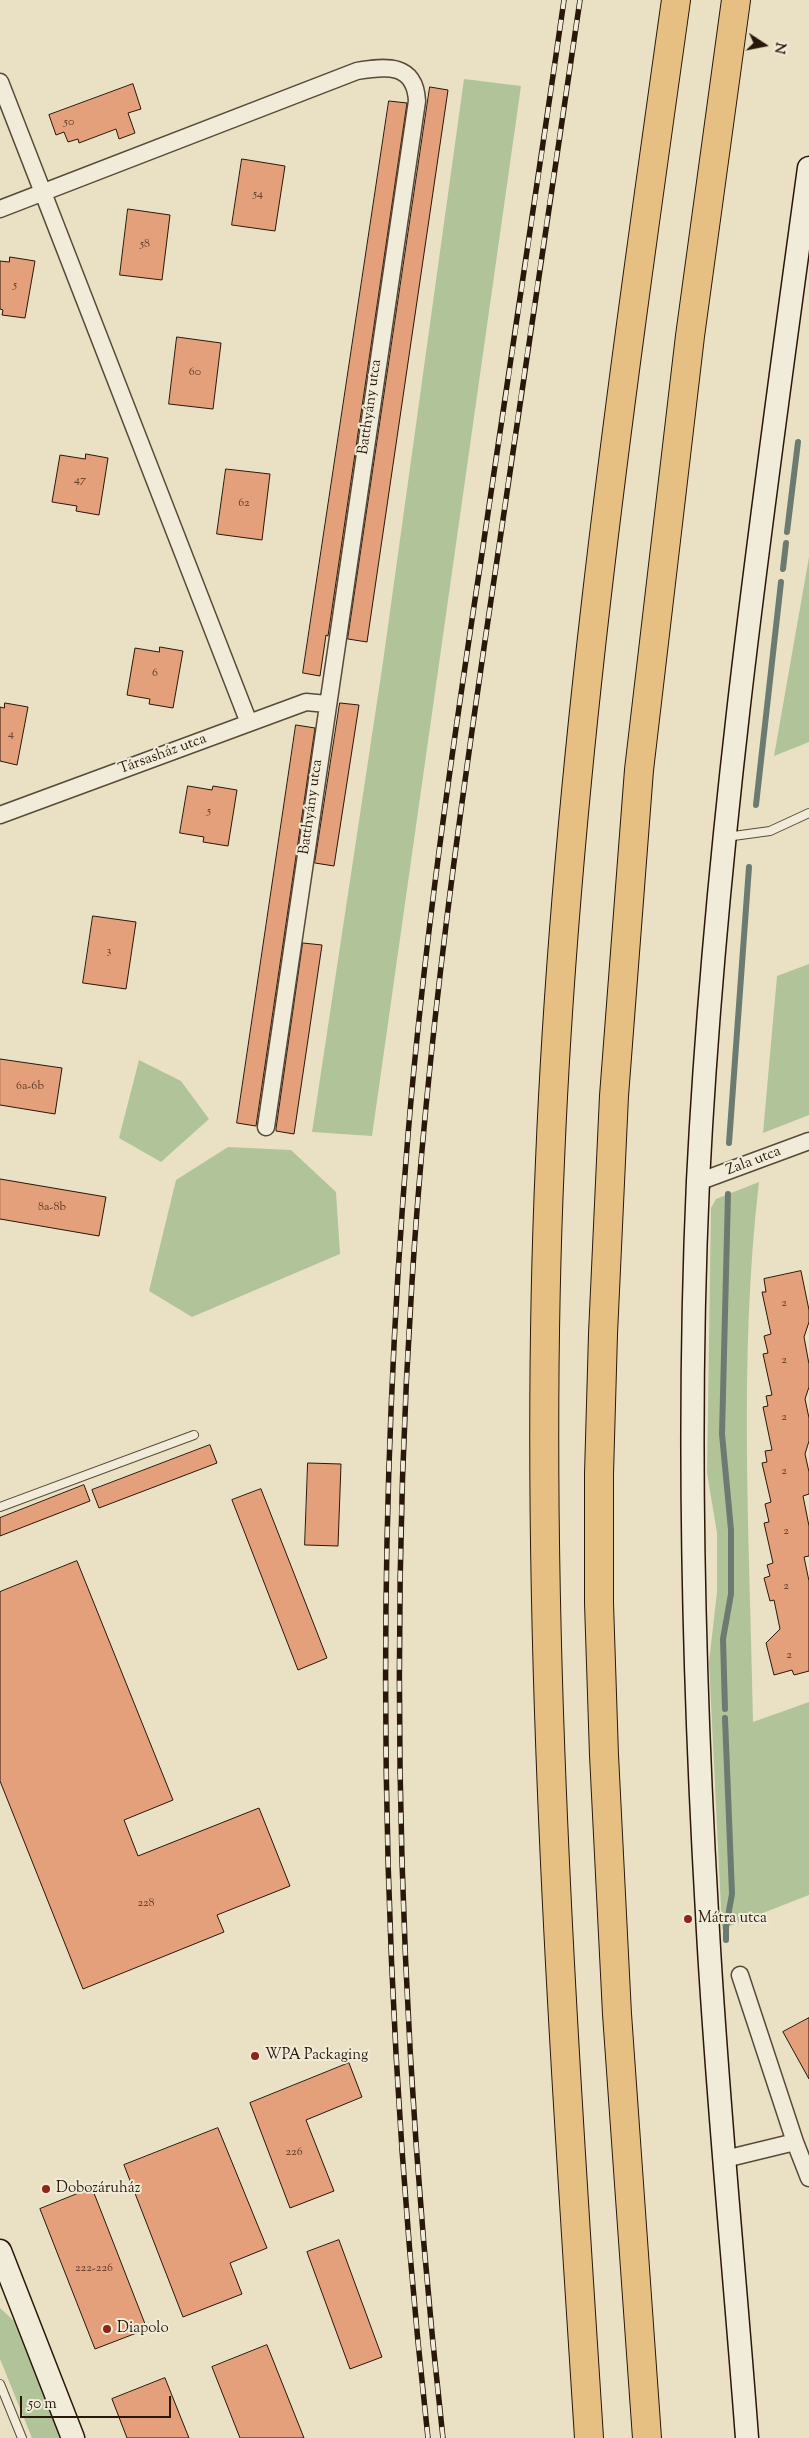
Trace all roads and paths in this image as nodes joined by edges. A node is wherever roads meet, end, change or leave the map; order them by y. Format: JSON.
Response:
{"nodes":[{"id":1,"x":676,"y":0,"type":"edge"},
{"id":2,"x":736,"y":1,"type":"edge"},
{"id":3,"x":0,"y":82,"type":"edge"},
{"id":4,"x":809,"y":168,"type":"edge"},
{"id":5,"x":42,"y":192,"type":"junction"},
{"id":6,"x":0,"y":209,"type":"edge"},
{"id":7,"x":327,"y":704,"type":"junction"},
{"id":8,"x":249,"y":723,"type":"junction"},
{"id":9,"x":809,"y":813,"type":"edge"},
{"id":10,"x":0,"y":816,"type":"edge"},
{"id":11,"x":724,"y":837,"type":"junction"},
{"id":12,"x":266,"y":1127,"type":"dead end"},
{"id":13,"x":809,"y":1141,"type":"edge"},
{"id":14,"x":698,"y":1182,"type":"junction"},
{"id":15,"x":194,"y":1435,"type":"dead end"},
{"id":16,"x":0,"y":1507,"type":"edge"},
{"id":17,"x":740,"y":1975,"type":"dead end"},
{"id":18,"x":795,"y":2142,"type":"junction"},
{"id":19,"x":725,"y":2159,"type":"junction"},
{"id":20,"x":809,"y":2178,"type":"edge"},
{"id":21,"x":0,"y":2251,"type":"edge"},
{"id":22,"x":6,"y":2285,"type":"edge"},
{"id":23,"x":0,"y":2384,"type":"edge"},
{"id":24,"x":22,"y":2438,"type":"edge"},
{"id":25,"x":73,"y":2438,"type":"edge"},
{"id":26,"x":589,"y":2438,"type":"edge"},
{"id":27,"x":647,"y":2438,"type":"edge"},
{"id":28,"x":747,"y":2438,"type":"edge"}],
"edges":[{"from":1,"to":26,"type":"highway"},
{"from":2,"to":27,"type":"highway"},
{"from":3,"to":5,"type":"street"},
{"from":4,"to":11,"type":"street"},
{"from":5,"to":6,"type":"street","name":"Batthyány utca"},
{"from":5,"to":7,"type":"street","name":"Batthyány utca"},
{"from":5,"to":8,"type":"street"},
{"from":7,"to":8,"type":"street","name":"Társasház utca"},
{"from":7,"to":12,"type":"street","name":"Batthyány utca"},
{"from":8,"to":10,"type":"street","name":"Társasház utca"},
{"from":9,"to":11,"type":"lane"},
{"from":11,"to":14,"type":"street"},
{"from":13,"to":14,"type":"street","name":"Zala utca"},
{"from":14,"to":19,"type":"street"},
{"from":15,"to":16,"type":"lane"},
{"from":17,"to":18,"type":"street"},
{"from":18,"to":19,"type":"street"},
{"from":18,"to":20,"type":"street"},
{"from":19,"to":28,"type":"street"},
{"from":21,"to":22,"type":"street"},
{"from":22,"to":25,"type":"street"},
{"from":23,"to":24,"type":"lane"}]}
